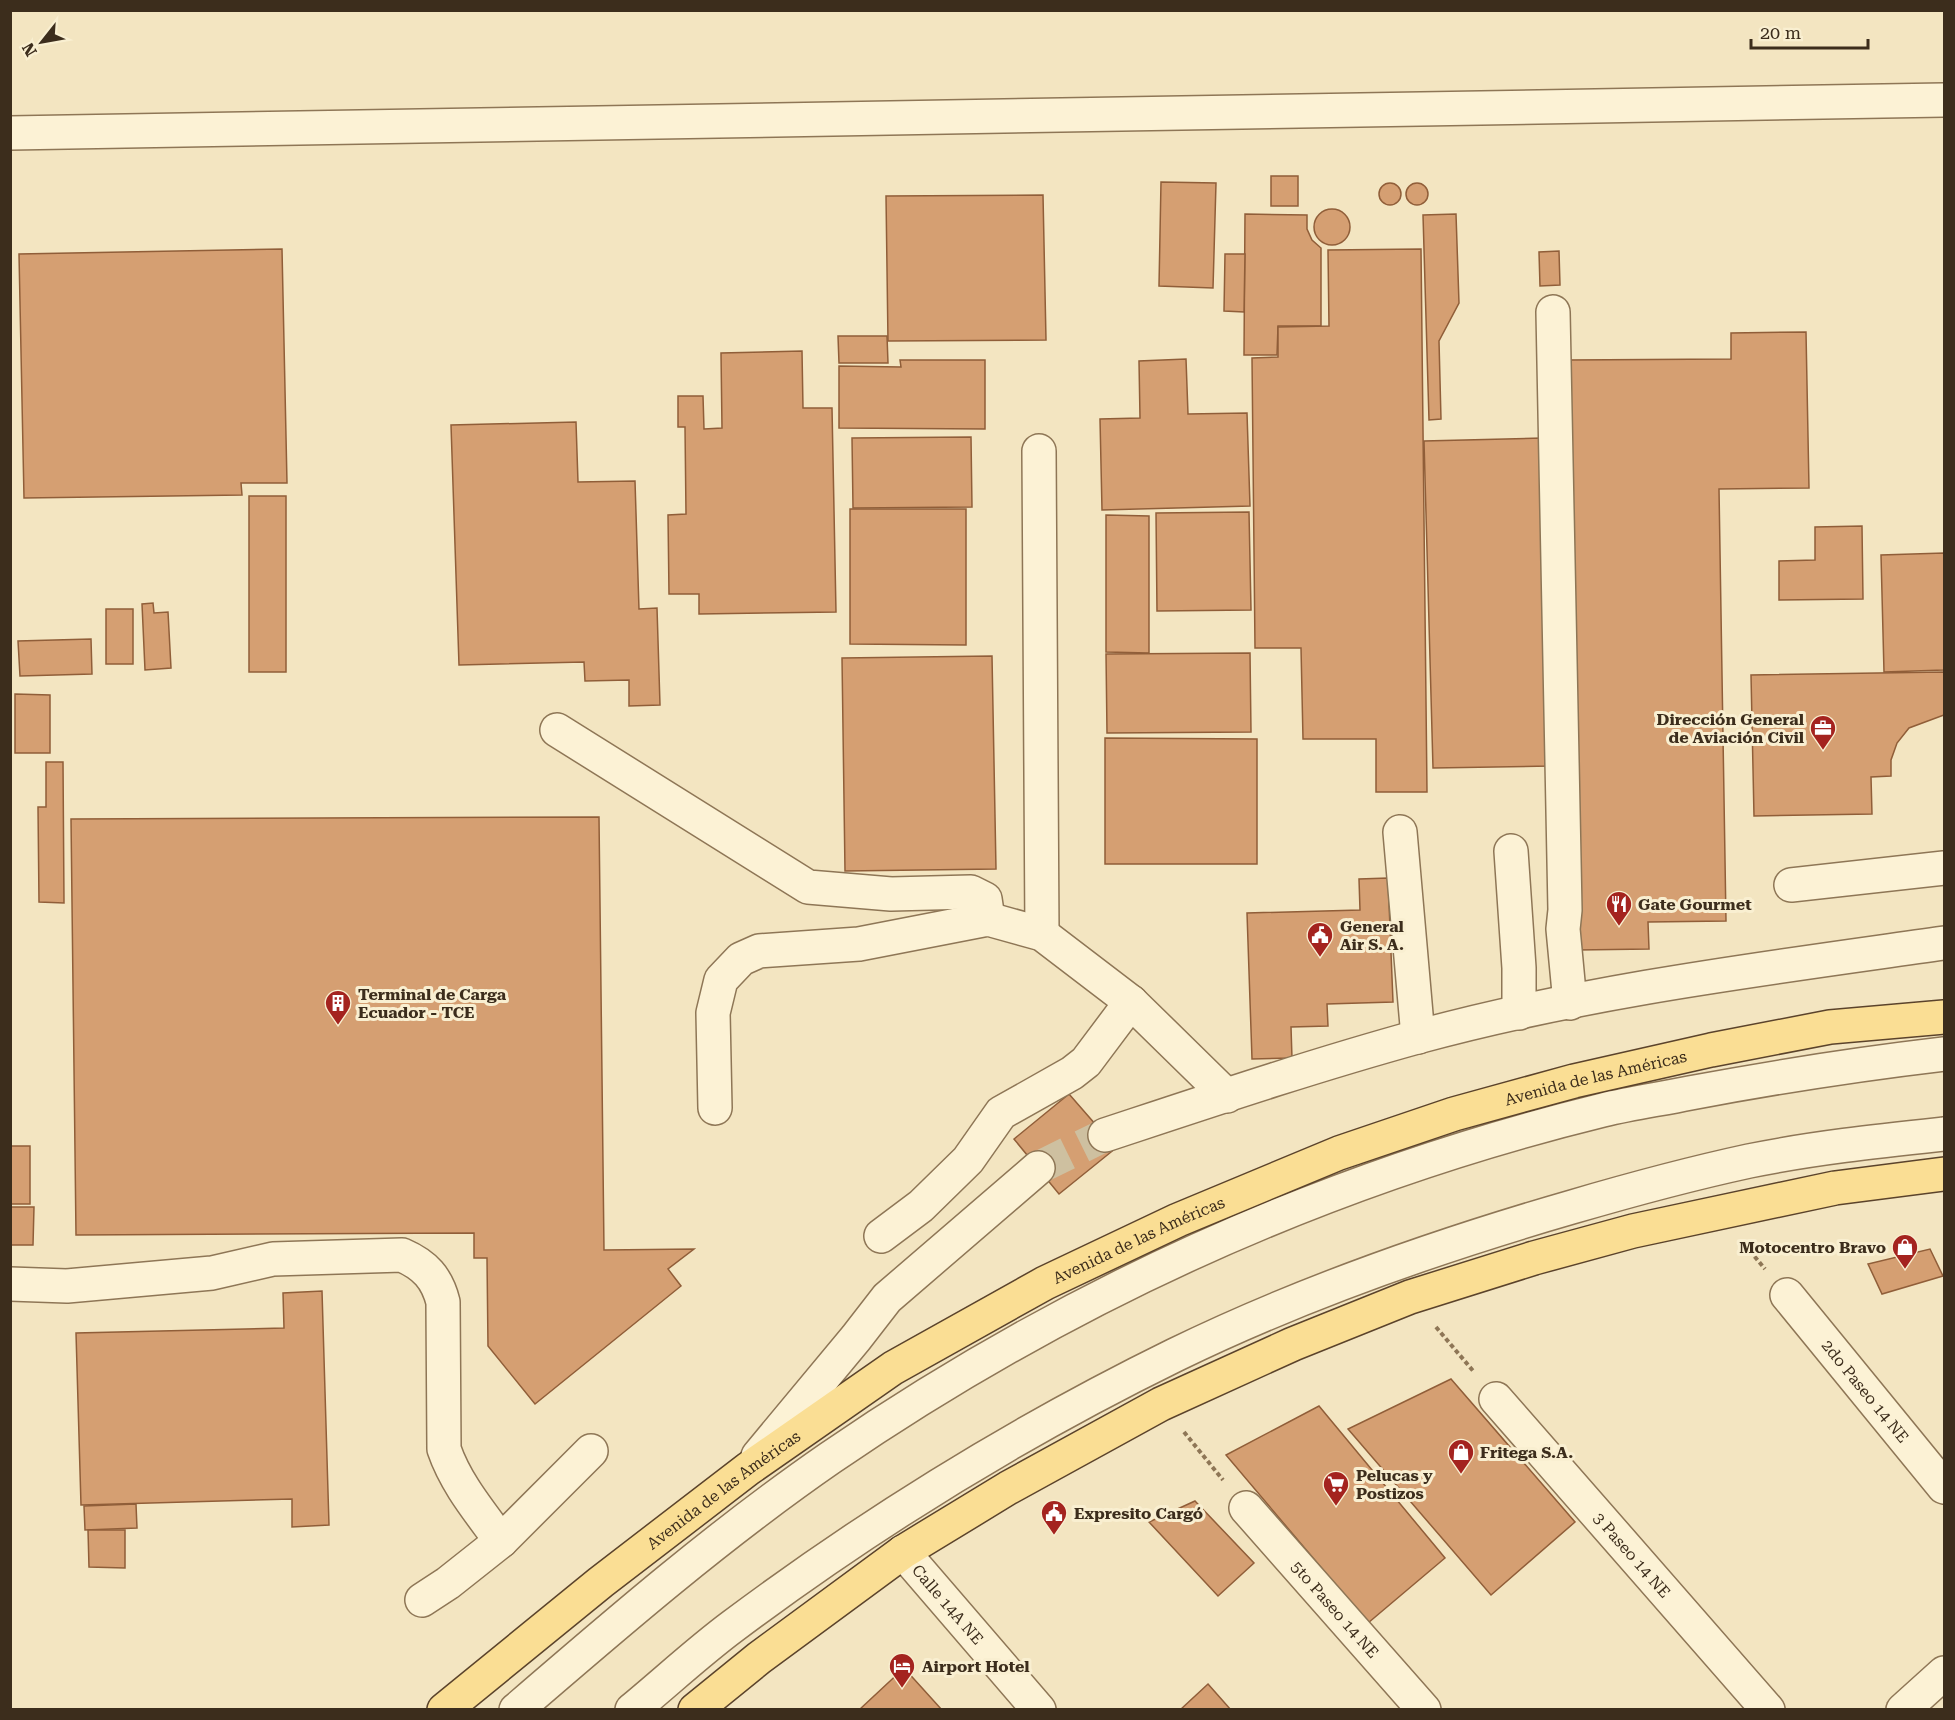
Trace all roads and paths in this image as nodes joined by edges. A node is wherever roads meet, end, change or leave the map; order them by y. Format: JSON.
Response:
{"nodes":[{"id":1,"x":1944,"y":100,"type":"edge"},
{"id":2,"x":10,"y":133,"type":"edge"},
{"id":3,"x":1553,"y":312,"type":"dead end"},
{"id":4,"x":1039,"y":452,"type":"dead end"},
{"id":5,"x":557,"y":730,"type":"dead end"},
{"id":6,"x":1400,"y":832,"type":"dead end"},
{"id":7,"x":1511,"y":851,"type":"dead end"},
{"id":8,"x":1944,"y":868,"type":"edge"},
{"id":9,"x":1791,"y":885,"type":"dead end"},
{"id":10,"x":988,"y":919,"type":"junction"},
{"id":11,"x":1042,"y":934,"type":"junction"},
{"id":12,"x":1944,"y":943,"type":"edge"},
{"id":13,"x":1131,"y":1002,"type":"junction"},
{"id":14,"x":1570,"y":1003,"type":"junction"},
{"id":15,"x":1519,"y":1013,"type":"junction"},
{"id":16,"x":1944,"y":1017,"type":"edge"},
{"id":17,"x":1418,"y":1037,"type":"junction"},
{"id":18,"x":1944,"y":1054,"type":"edge"},
{"id":19,"x":1227,"y":1096,"type":"junction"},
{"id":20,"x":715,"y":1108,"type":"dead end"},
{"id":21,"x":1944,"y":1134,"type":"edge"},
{"id":22,"x":1105,"y":1135,"type":"tunnel mouth"},
{"id":23,"x":1038,"y":1168,"type":"tunnel mouth"},
{"id":24,"x":1944,"y":1174,"type":"edge"},
{"id":25,"x":1717,"y":1212,"type":"junction"},
{"id":26,"x":881,"y":1236,"type":"dead end"},
{"id":27,"x":10,"y":1284,"type":"edge"},
{"id":28,"x":1787,"y":1294,"type":"joint"},
{"id":29,"x":1410,"y":1297,"type":"junction"},
{"id":30,"x":1496,"y":1399,"type":"joint"},
{"id":31,"x":1161,"y":1404,"type":"junction"},
{"id":32,"x":591,"y":1451,"type":"dead end"},
{"id":33,"x":748,"y":1469,"type":"junction"},
{"id":34,"x":1944,"y":1487,"type":"edge"},
{"id":35,"x":1246,"y":1508,"type":"joint"},
{"id":36,"x":501,"y":1541,"type":"junction"},
{"id":37,"x":903,"y":1552,"type":"junction"},
{"id":38,"x":422,"y":1600,"type":"dead end"},
{"id":39,"x":1942,"y":1680,"type":"edge"},
{"id":40,"x":444,"y":1710,"type":"edge"},
{"id":41,"x":516,"y":1710,"type":"edge"},
{"id":42,"x":632,"y":1710,"type":"edge"},
{"id":43,"x":695,"y":1710,"type":"edge"},
{"id":44,"x":1039,"y":1710,"type":"edge"},
{"id":45,"x":1424,"y":1710,"type":"edge"},
{"id":46,"x":1768,"y":1710,"type":"edge"},
{"id":47,"x":1902,"y":1710,"type":"edge"}],
"edges":[{"from":1,"to":2,"type":"street"},
{"from":3,"to":14,"type":"street"},
{"from":4,"to":11,"type":"street"},
{"from":5,"to":10,"type":"street"},
{"from":6,"to":17,"type":"street"},
{"from":7,"to":15,"type":"street"},
{"from":8,"to":9,"type":"street"},
{"from":10,"to":11,"type":"street"},
{"from":10,"to":20,"type":"street"},
{"from":11,"to":13,"type":"street"},
{"from":12,"to":14,"type":"street"},
{"from":13,"to":19,"type":"street"},
{"from":13,"to":26,"type":"street"},
{"from":14,"to":15,"type":"street"},
{"from":15,"to":17,"type":"street"},
{"from":16,"to":33,"type":"main road","name":"Avenida de las Américas"},
{"from":17,"to":19,"type":"street"},
{"from":18,"to":41,"type":"street","name":"Avenida de las Américas"},
{"from":19,"to":22,"type":"street"},
{"from":21,"to":42,"type":"street"},
{"from":23,"to":33,"type":"street"},
{"from":24,"to":25,"type":"main road"},
{"from":25,"to":28,"type":"path"},
{"from":25,"to":29,"type":"main road"},
{"from":27,"to":36,"type":"street"},
{"from":28,"to":34,"type":"street","name":"2do Paseo 14 NE"},
{"from":29,"to":30,"type":"path"},
{"from":29,"to":31,"type":"main road"},
{"from":30,"to":46,"type":"street","name":"3 Paseo 14 NE"},
{"from":31,"to":35,"type":"path"},
{"from":31,"to":37,"type":"main road"},
{"from":32,"to":36,"type":"street"},
{"from":33,"to":40,"type":"main road","name":"Avenida de las Américas"},
{"from":35,"to":45,"type":"street","name":"5to Paseo 14 NE"},
{"from":36,"to":38,"type":"street"},
{"from":37,"to":43,"type":"main road"},
{"from":37,"to":44,"type":"street","name":"Calle 14A NE"},
{"from":39,"to":47,"type":"street"}]}
